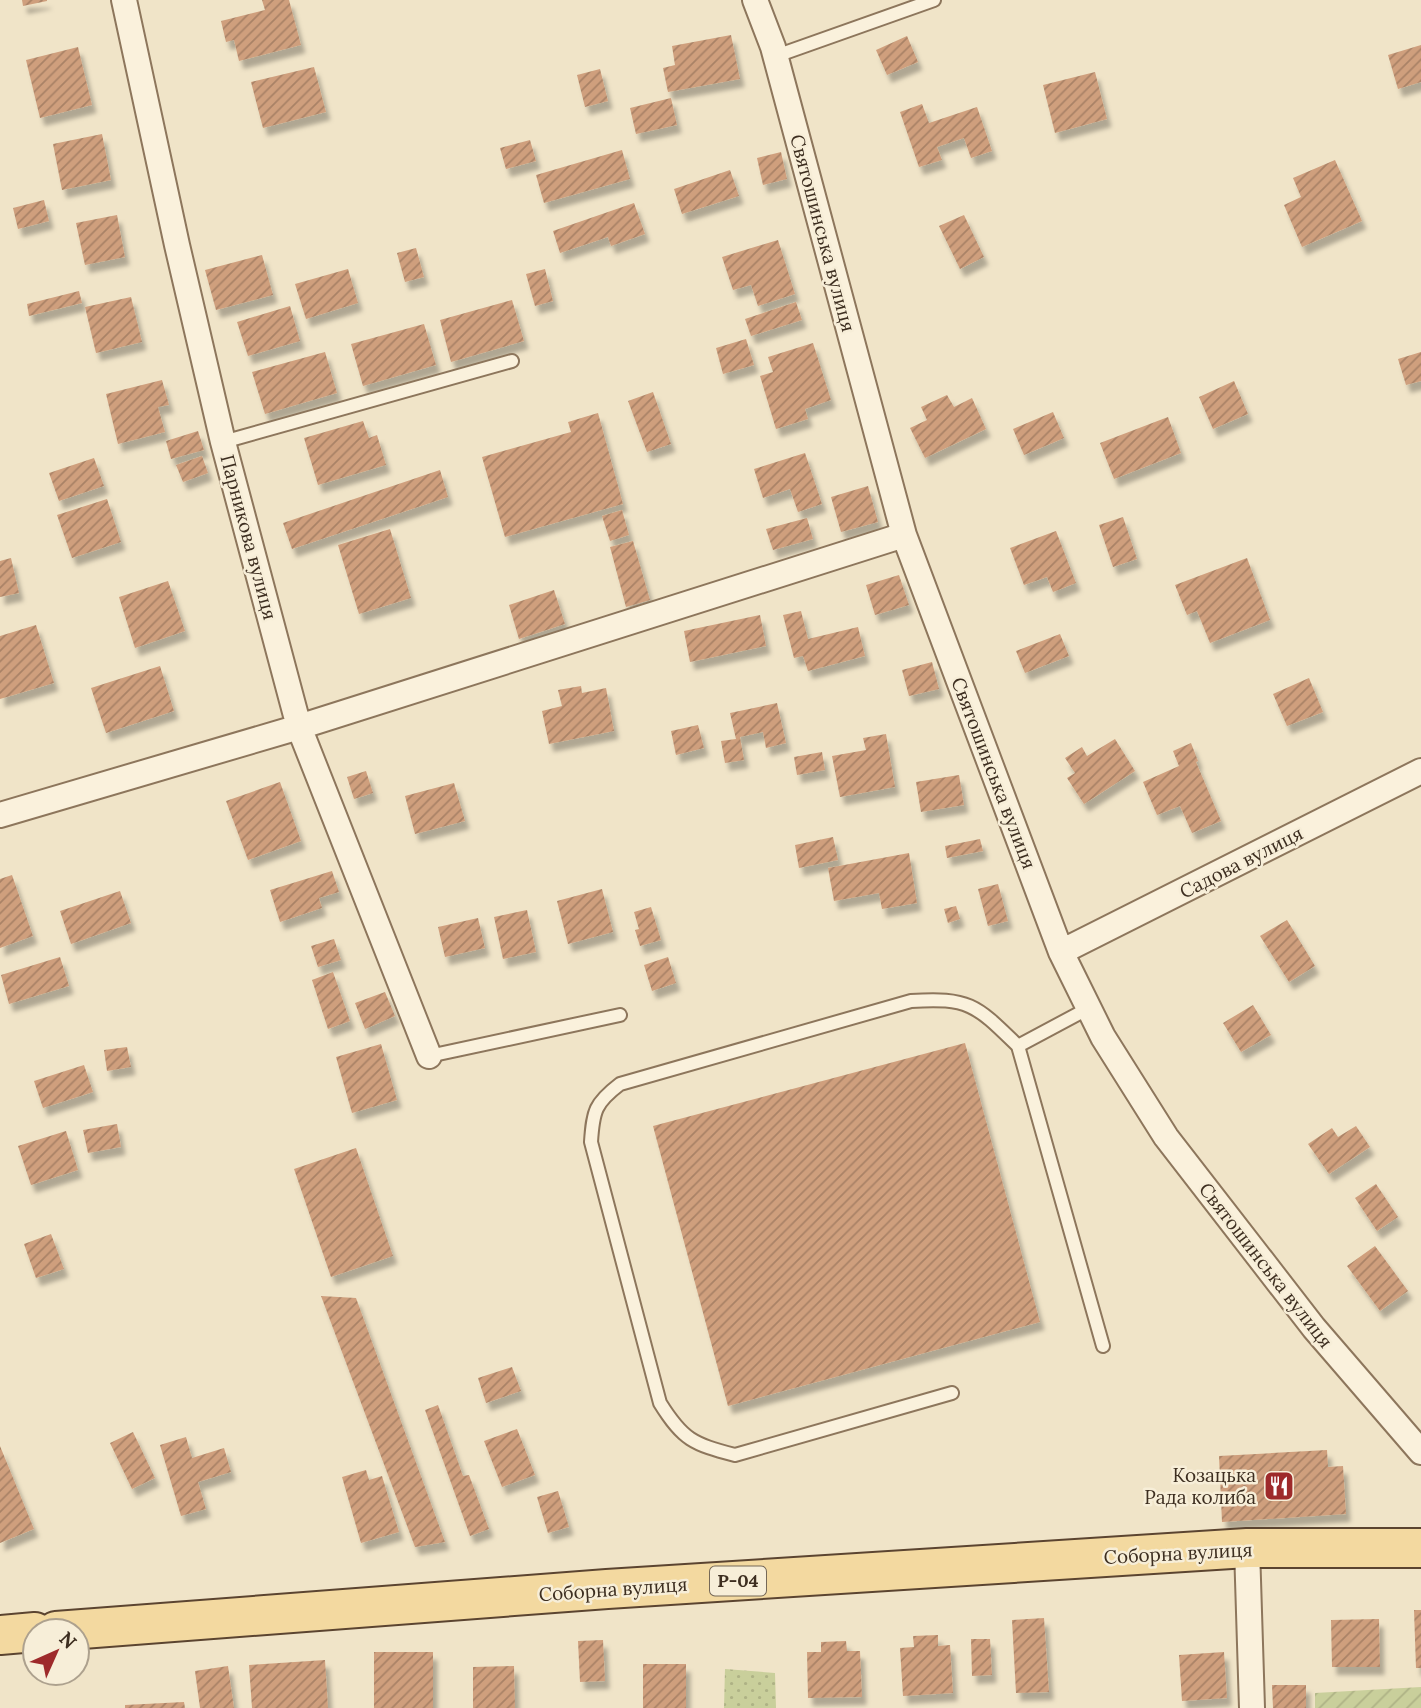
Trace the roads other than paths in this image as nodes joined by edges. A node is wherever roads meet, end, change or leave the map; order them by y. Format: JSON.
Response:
{"nodes":[{"id":1,"x":124,"y":0,"type":"edge"},
{"id":2,"x":755,"y":0,"type":"edge"},
{"id":3,"x":934,"y":0,"type":"edge"},
{"id":4,"x":776,"y":56,"type":"junction"},
{"id":5,"x":512,"y":361,"type":"dead end"},
{"id":6,"x":223,"y":442,"type":"junction"},
{"id":7,"x":904,"y":535,"type":"junction"},
{"id":8,"x":299,"y":727,"type":"junction"},
{"id":9,"x":1421,"y":771,"type":"edge"},
{"id":10,"x":0,"y":816,"type":"edge"},
{"id":11,"x":1061,"y":952,"type":"junction"},
{"id":12,"x":1089,"y":1008,"type":"junction"},
{"id":13,"x":620,"y":1015,"type":"dead end"},
{"id":14,"x":1018,"y":1046,"type":"junction"},
{"id":15,"x":429,"y":1056,"type":"joint"},
{"id":16,"x":1103,"y":1346,"type":"dead end"},
{"id":17,"x":952,"y":1393,"type":"dead end"},
{"id":18,"x":1421,"y":1452,"type":"edge"},
{"id":19,"x":1247,"y":1548,"type":"junction"},
{"id":20,"x":1421,"y":1548,"type":"edge"},
{"id":21,"x":91,"y":1628,"type":"edge"},
{"id":22,"x":21,"y":1633,"type":"edge"},
{"id":23,"x":0,"y":1635,"type":"edge"},
{"id":24,"x":1252,"y":1708,"type":"edge"}],
"edges":[{"from":1,"to":6,"type":"street","name":"Парникова вулиця"},
{"from":2,"to":4,"type":"street","name":"Святошинська вулиця"},
{"from":3,"to":4,"type":"lane"},
{"from":4,"to":7,"type":"street","name":"Святошинська вулиця"},
{"from":5,"to":6,"type":"lane"},
{"from":6,"to":8,"type":"street","name":"Парникова вулиця"},
{"from":7,"to":8,"type":"street"},
{"from":7,"to":11,"type":"street","name":"Святошинська вулиця"},
{"from":8,"to":10,"type":"street"},
{"from":8,"to":15,"type":"street","name":"Парникова вулиця"},
{"from":9,"to":11,"type":"street","name":"Садова вулиця"},
{"from":11,"to":12,"type":"street","name":"Святошинська вулиця"},
{"from":12,"to":14,"type":"lane"},
{"from":12,"to":18,"type":"street","name":"Святошинська вулиця"},
{"from":13,"to":15,"type":"lane"},
{"from":14,"to":16,"type":"lane"},
{"from":14,"to":17,"type":"lane"},
{"from":19,"to":20,"type":"main road","name":"Соборна вулиця","number":"Р-04"},
{"from":19,"to":21,"type":"main road","name":"Соборна вулиця","number":"Р-04"},
{"from":19,"to":24,"type":"street"},
{"from":22,"to":23,"type":"main road"}]}
